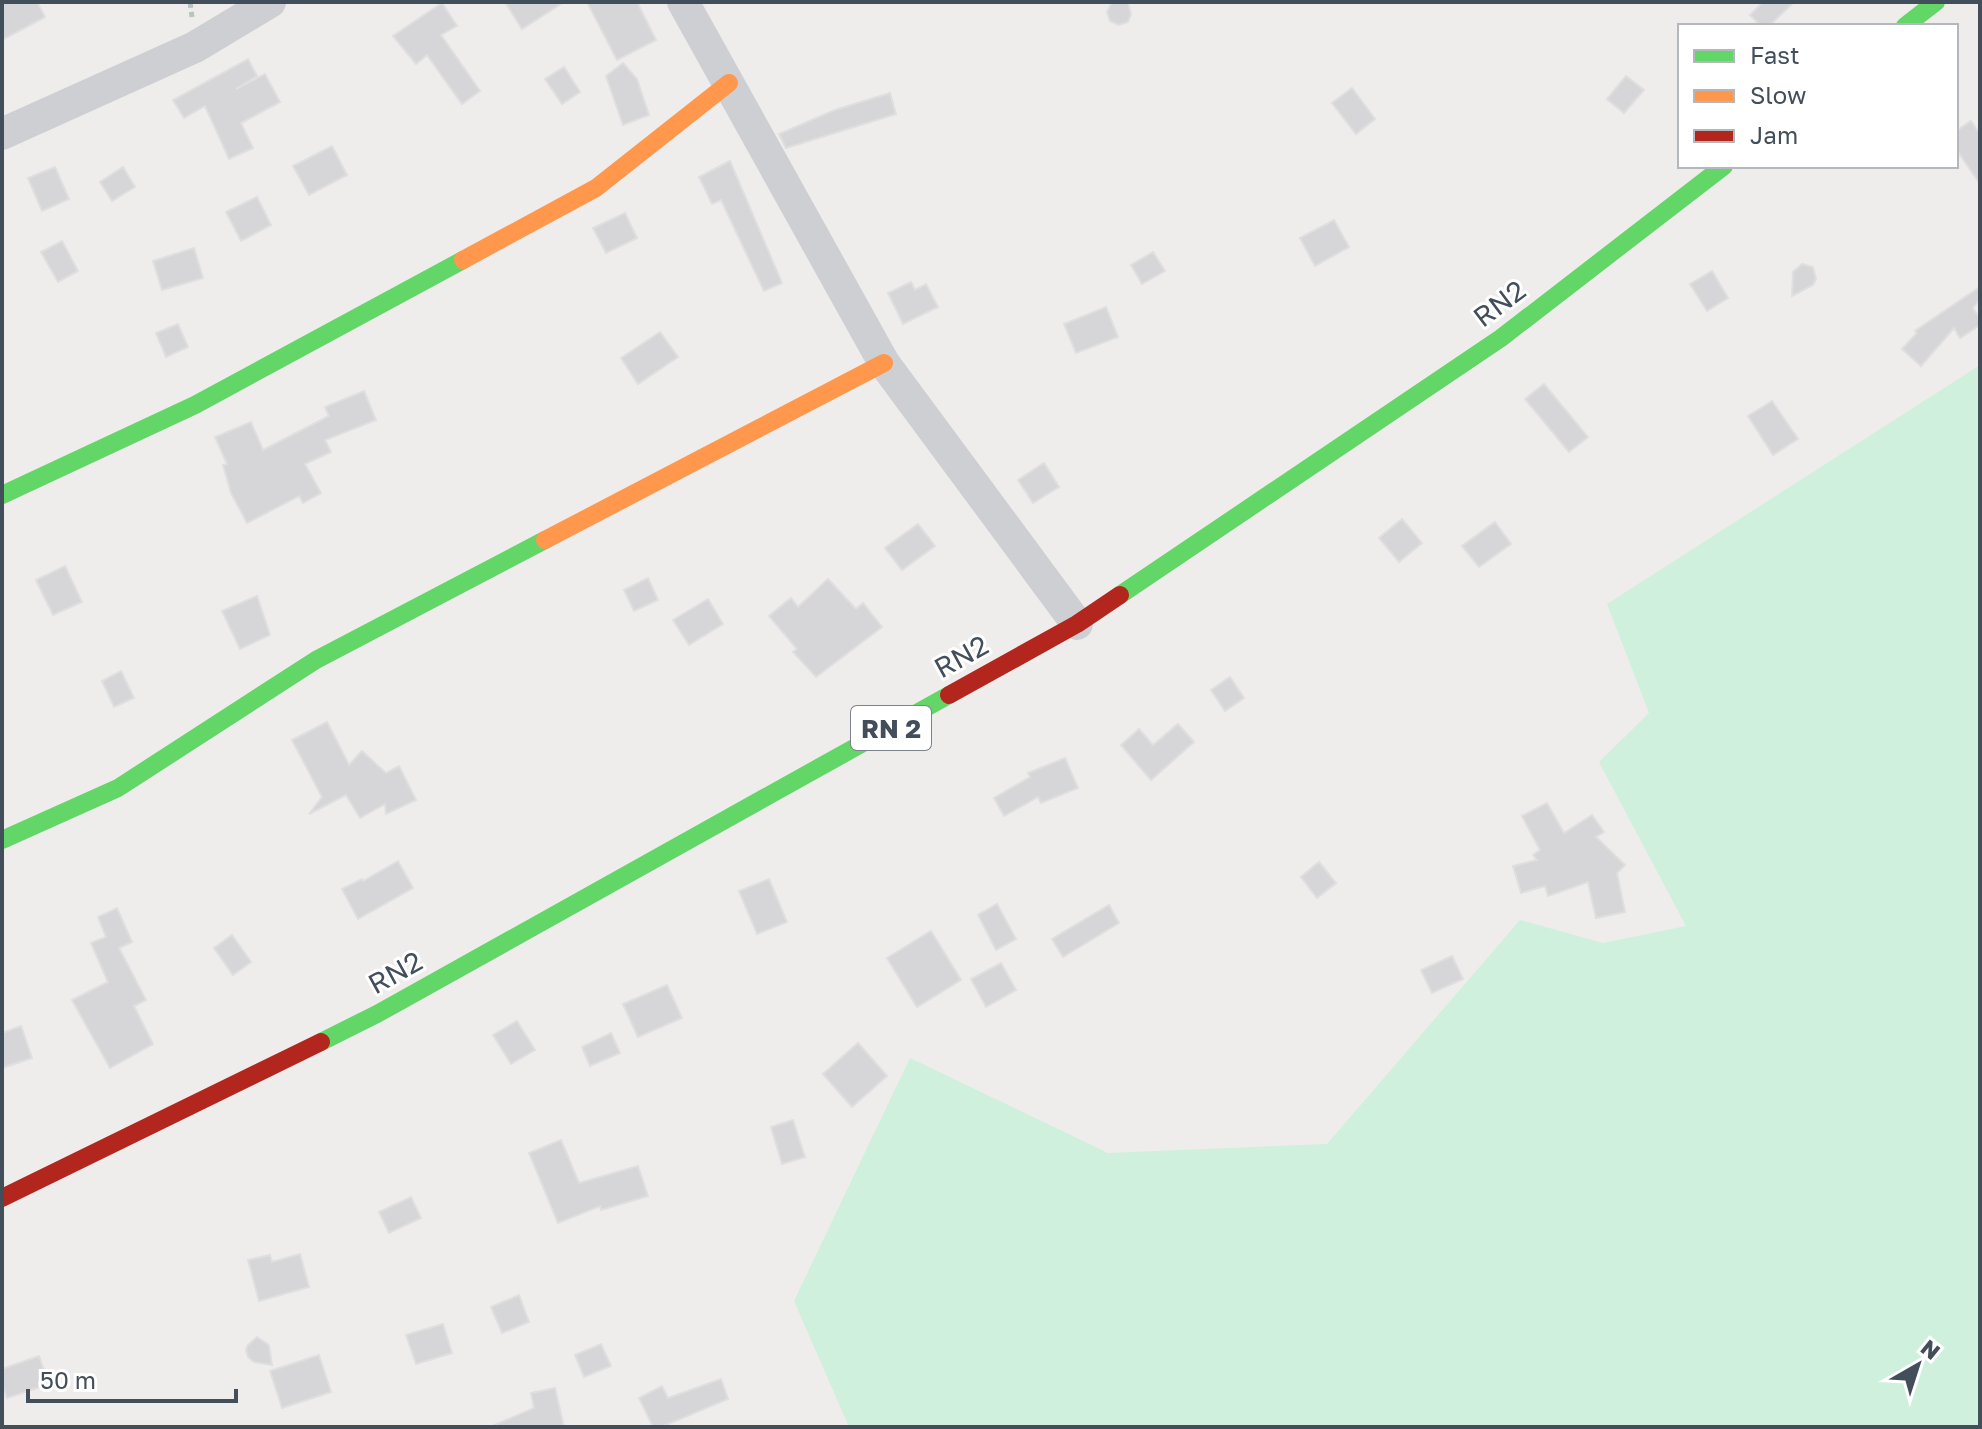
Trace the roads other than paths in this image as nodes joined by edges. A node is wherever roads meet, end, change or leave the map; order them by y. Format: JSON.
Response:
{"nodes":[{"id":1,"x":270,"y":2,"type":"edge"},
{"id":2,"x":683,"y":2,"type":"edge"},
{"id":3,"x":1936,"y":2,"type":"edge"},
{"id":4,"x":1908,"y":24,"type":"edge"},
{"id":5,"x":729,"y":83,"type":"junction"},
{"id":6,"x":2,"y":134,"type":"edge"},
{"id":7,"x":1721,"y":168,"type":"edge"},
{"id":8,"x":884,"y":363,"type":"junction"},
{"id":9,"x":2,"y":495,"type":"edge"},
{"id":10,"x":1077,"y":624,"type":"junction"},
{"id":11,"x":2,"y":840,"type":"edge"},
{"id":12,"x":2,"y":1198,"type":"edge"}],
"edges":[{"from":1,"to":6,"type":"street"},
{"from":2,"to":5,"type":"street"},
{"from":3,"to":4,"type":"main road"},
{"from":5,"to":8,"type":"street"},
{"from":5,"to":9,"type":"main road"},
{"from":7,"to":10,"type":"main road","name":"RN2","number":"RN 2"},
{"from":8,"to":10,"type":"street"},
{"from":8,"to":11,"type":"main road"},
{"from":10,"to":12,"type":"main road","name":"RN2","number":"RN 2"}]}
